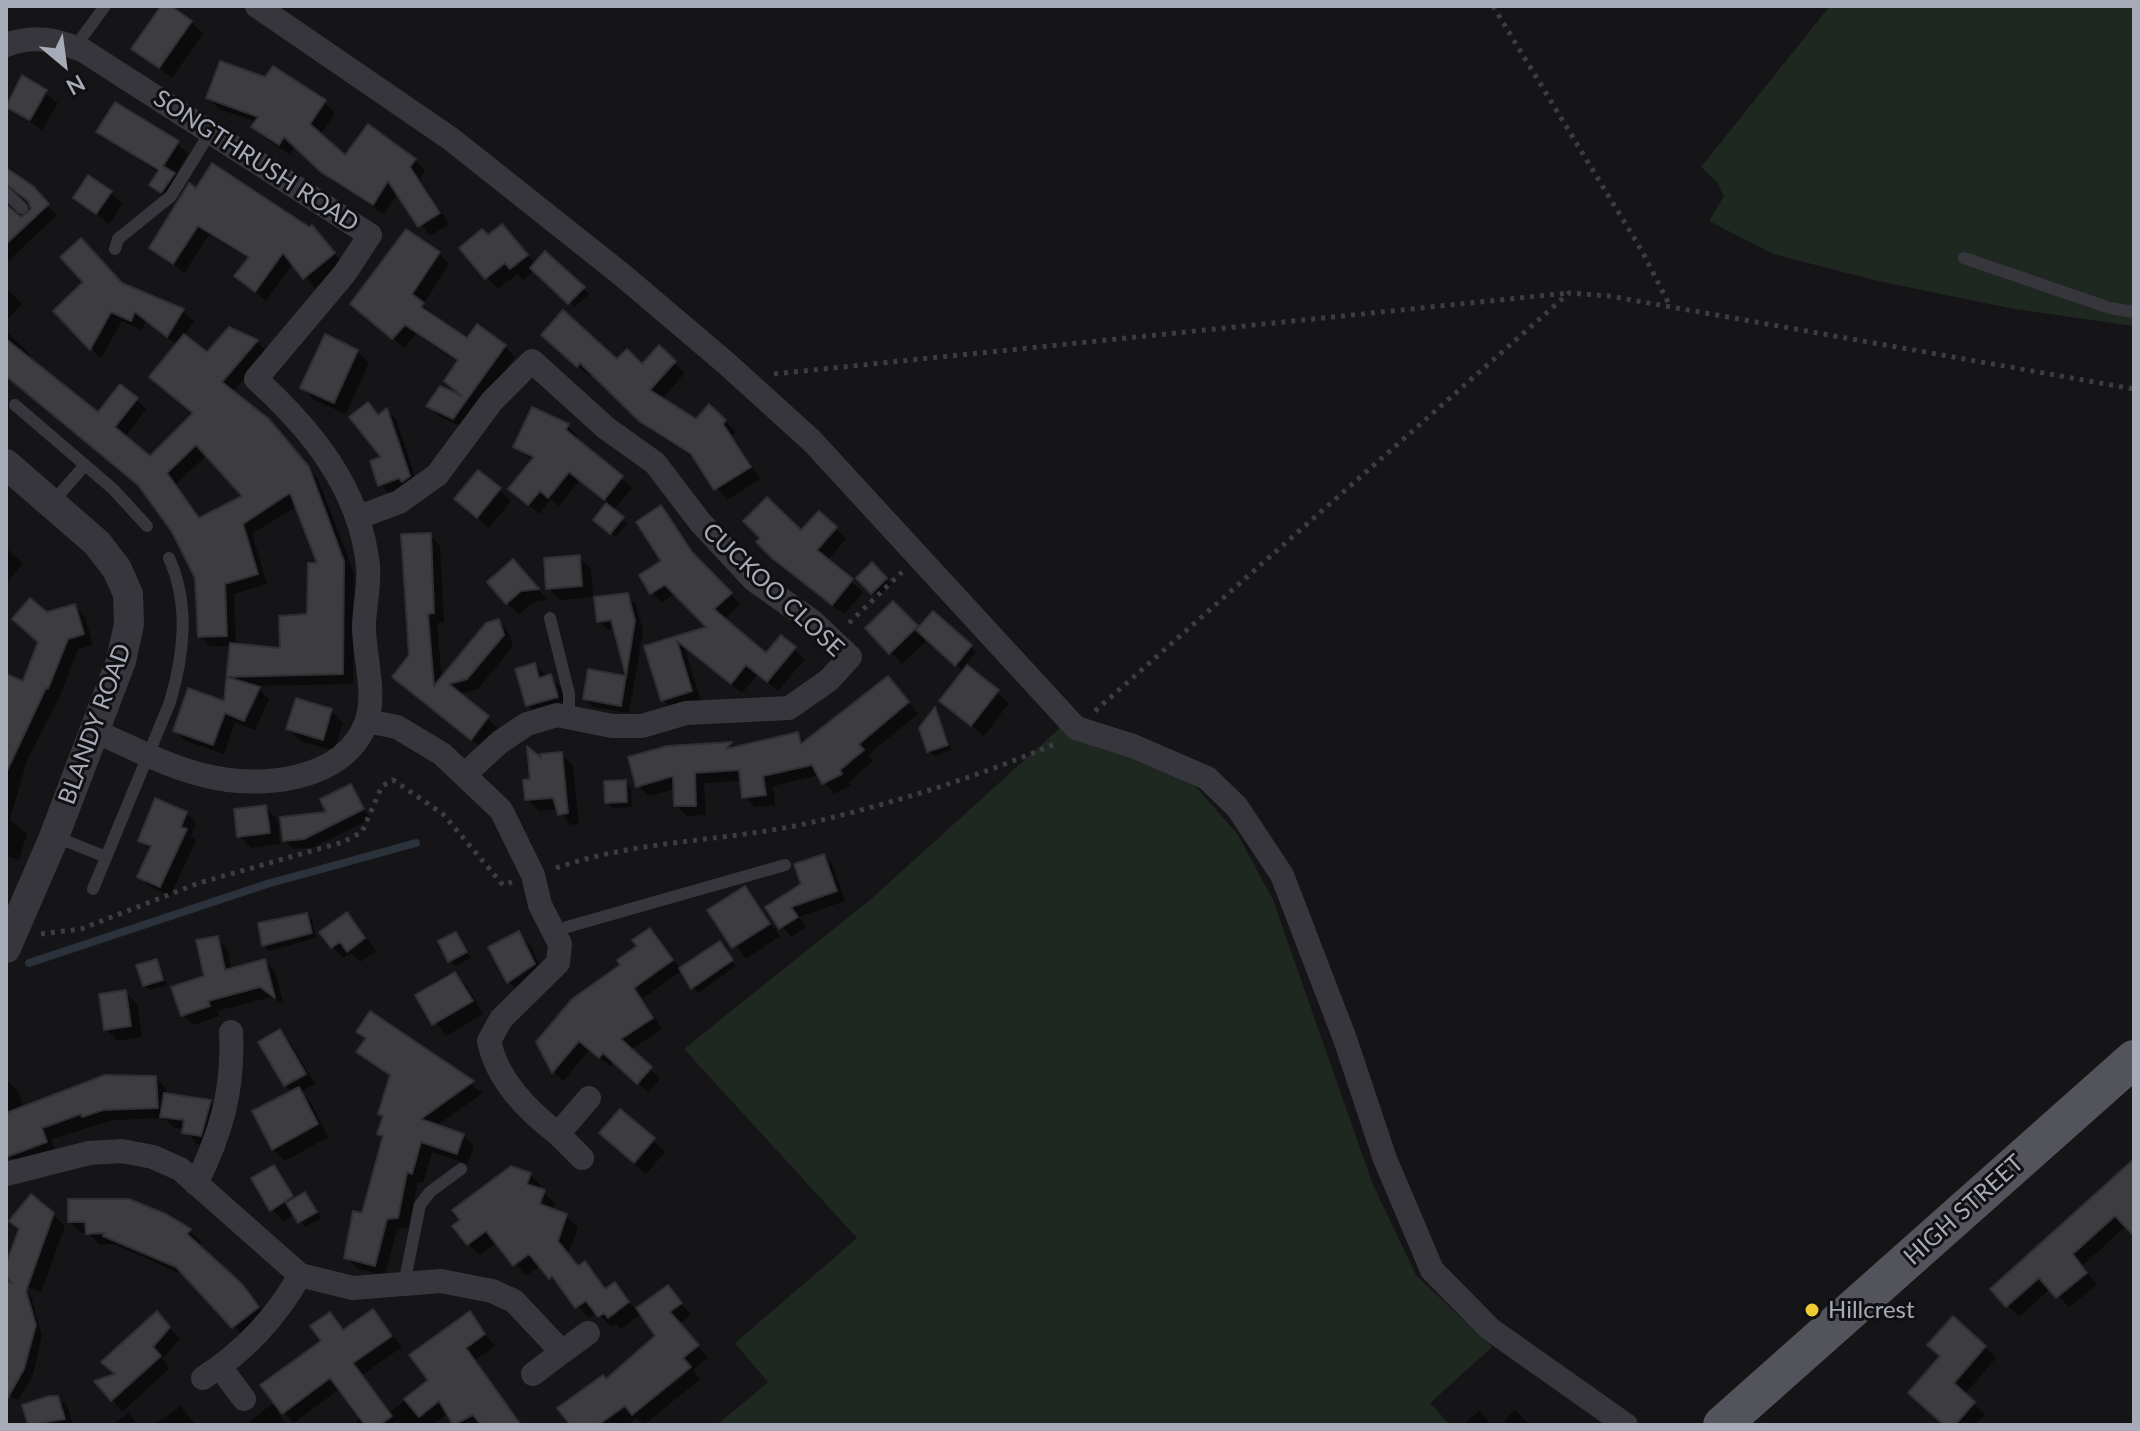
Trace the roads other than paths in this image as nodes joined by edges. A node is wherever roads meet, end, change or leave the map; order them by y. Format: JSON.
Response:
{"nodes":[{"id":1,"x":105,"y":6,"type":"edge"},
{"id":2,"x":257,"y":6,"type":"edge"},
{"id":3,"x":6,"y":45,"type":"edge"},
{"id":4,"x":75,"y":47,"type":"junction"},
{"id":5,"x":211,"y":131,"type":"junction"},
{"id":6,"x":6,"y":193,"type":"edge"},
{"id":7,"x":22,"y":208,"type":"dead end"},
{"id":8,"x":115,"y":249,"type":"dead end"},
{"id":9,"x":1964,"y":258,"type":"dead end"},
{"id":10,"x":2134,"y":312,"type":"edge"},
{"id":11,"x":15,"y":405,"type":"dead end"},
{"id":12,"x":85,"y":465,"type":"junction"},
{"id":13,"x":10,"y":474,"type":"edge"},
{"id":14,"x":51,"y":504,"type":"junction"},
{"id":15,"x":359,"y":517,"type":"junction"},
{"id":16,"x":147,"y":526,"type":"dead end"},
{"id":17,"x":169,"y":558,"type":"dead end"},
{"id":18,"x":550,"y":618,"type":"dead end"},
{"id":19,"x":569,"y":718,"type":"junction"},
{"id":20,"x":367,"y":721,"type":"junction"},
{"id":21,"x":94,"y":731,"type":"junction"},
{"id":22,"x":148,"y":753,"type":"junction"},
{"id":23,"x":464,"y":775,"type":"junction"},
{"id":24,"x":53,"y":839,"type":"junction"},
{"id":25,"x":106,"y":857,"type":"junction"},
{"id":26,"x":785,"y":865,"type":"dead end"},
{"id":27,"x":93,"y":889,"type":"dead end"},
{"id":28,"x":553,"y":931,"type":"junction"},
{"id":29,"x":12,"y":938,"type":"edge"},
{"id":30,"x":231,"y":1032,"type":"dead end"},
{"id":31,"x":2134,"y":1059,"type":"edge"},
{"id":32,"x":589,"y":1098,"type":"dead end"},
{"id":33,"x":558,"y":1134,"type":"junction"},
{"id":34,"x":582,"y":1158,"type":"dead end"},
{"id":35,"x":461,"y":1169,"type":"dead end"},
{"id":36,"x":6,"y":1174,"type":"edge"},
{"id":37,"x":196,"y":1184,"type":"junction"},
{"id":38,"x":300,"y":1275,"type":"junction"},
{"id":39,"x":404,"y":1284,"type":"junction"},
{"id":40,"x":588,"y":1333,"type":"dead end"},
{"id":41,"x":562,"y":1352,"type":"junction"},
{"id":42,"x":533,"y":1374,"type":"dead end"},
{"id":43,"x":244,"y":1399,"type":"dead end"},
{"id":44,"x":1626,"y":1425,"type":"edge"},
{"id":45,"x":1722,"y":1425,"type":"edge"}],
"edges":[{"from":1,"to":4,"type":"lane"},
{"from":2,"to":44,"type":"street"},
{"from":3,"to":4,"type":"street","name":"SONGTHRUSH ROAD"},
{"from":4,"to":5,"type":"street","name":"SONGTHRUSH ROAD"},
{"from":5,"to":8,"type":"lane"},
{"from":5,"to":15,"type":"street","name":"SONGTHRUSH ROAD"},
{"from":6,"to":7,"type":"lane"},
{"from":9,"to":10,"type":"lane"},
{"from":11,"to":12,"type":"lane"},
{"from":12,"to":14,"type":"lane"},
{"from":12,"to":16,"type":"lane"},
{"from":13,"to":14,"type":"street","name":"BLANDY ROAD"},
{"from":14,"to":21,"type":"street","name":"BLANDY ROAD"},
{"from":15,"to":19,"type":"street","name":"CUCKOO CLOSE"},
{"from":15,"to":20,"type":"street","name":"SONGTHRUSH ROAD"},
{"from":17,"to":22,"type":"lane"},
{"from":18,"to":19,"type":"lane"},
{"from":19,"to":23,"type":"street","name":"CUCKOO CLOSE"},
{"from":20,"to":22,"type":"street"},
{"from":20,"to":23,"type":"street"},
{"from":21,"to":22,"type":"street"},
{"from":21,"to":24,"type":"street","name":"BLANDY ROAD"},
{"from":22,"to":25,"type":"lane"},
{"from":23,"to":28,"type":"street"},
{"from":24,"to":25,"type":"lane"},
{"from":24,"to":29,"type":"street","name":"BLANDY ROAD"},
{"from":25,"to":27,"type":"lane"},
{"from":26,"to":28,"type":"lane"},
{"from":28,"to":33,"type":"street"},
{"from":30,"to":37,"type":"street"},
{"from":31,"to":45,"type":"main road","name":"HIGH STREET"},
{"from":32,"to":33,"type":"street"},
{"from":33,"to":34,"type":"street"},
{"from":35,"to":39,"type":"lane"},
{"from":36,"to":37,"type":"street"},
{"from":37,"to":38,"type":"street"},
{"from":38,"to":39,"type":"street"},
{"from":38,"to":43,"type":"street"},
{"from":39,"to":41,"type":"street"},
{"from":40,"to":41,"type":"street"},
{"from":41,"to":42,"type":"street"}]}
